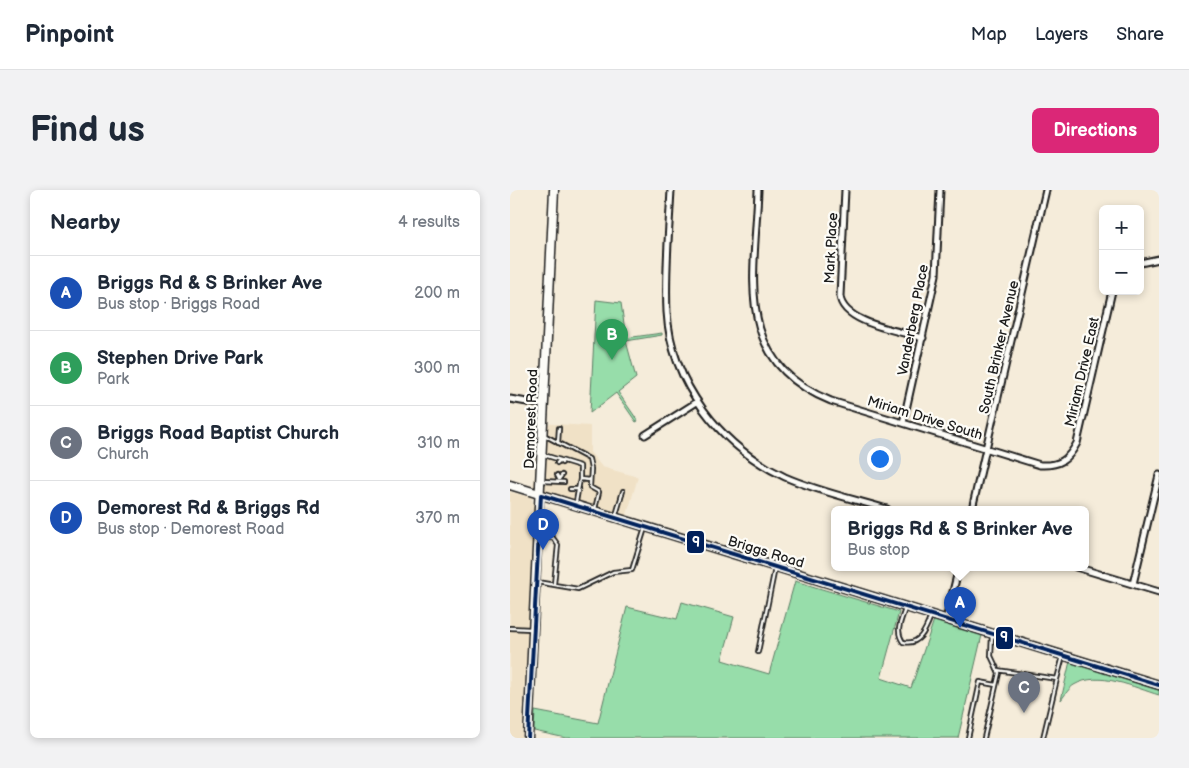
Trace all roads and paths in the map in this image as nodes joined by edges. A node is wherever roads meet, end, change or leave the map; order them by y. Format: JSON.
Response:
{"nodes":[{"id":1,"x":554,"y":190,"type":"edge"},
{"id":2,"x":671,"y":190,"type":"edge"},
{"id":3,"x":758,"y":190,"type":"edge"},
{"id":4,"x":845,"y":190,"type":"edge"},
{"id":5,"x":940,"y":190,"type":"edge"},
{"id":6,"x":1046,"y":190,"type":"edge"},
{"id":7,"x":1159,"y":259,"type":"edge"},
{"id":8,"x":1144,"y":262,"type":"edge"},
{"id":9,"x":1111,"y":295,"type":"edge"},
{"id":10,"x":923,"y":338,"type":"junction"},
{"id":11,"x":510,"y":399,"type":"edge"},
{"id":12,"x":697,"y":402,"type":"junction"},
{"id":13,"x":544,"y":405,"type":"junction"},
{"id":14,"x":903,"y":423,"type":"junction"},
{"id":15,"x":559,"y":428,"type":"dead end"},
{"id":16,"x":543,"y":435,"type":"junction"},
{"id":17,"x":645,"y":435,"type":"dead end"},
{"id":18,"x":558,"y":443,"type":"junction"},
{"id":19,"x":987,"y":449,"type":"junction"},
{"id":20,"x":542,"y":454,"type":"junction"},
{"id":21,"x":1070,"y":456,"type":"joint"},
{"id":22,"x":559,"y":461,"type":"junction"},
{"id":23,"x":562,"y":463,"type":"dead end"},
{"id":24,"x":557,"y":475,"type":"dead end"},
{"id":25,"x":562,"y":475,"type":"dead end"},
{"id":26,"x":1159,"y":475,"type":"edge"},
{"id":27,"x":559,"y":479,"type":"junction"},
{"id":28,"x":580,"y":479,"type":"junction"},
{"id":29,"x":590,"y":480,"type":"junction"},
{"id":30,"x":542,"y":481,"type":"junction"},
{"id":31,"x":564,"y":482,"type":"dead end"},
{"id":32,"x":559,"y":483,"type":"junction"},
{"id":33,"x":572,"y":484,"type":"dead end"},
{"id":34,"x":510,"y":485,"type":"edge"},
{"id":35,"x":562,"y":487,"type":"dead end"},
{"id":36,"x":570,"y":489,"type":"dead end"},
{"id":37,"x":576,"y":489,"type":"junction"},
{"id":38,"x":623,"y":491,"type":"dead end"},
{"id":39,"x":541,"y":495,"type":"junction"},
{"id":40,"x":575,"y":506,"type":"junction"},
{"id":41,"x":877,"y":506,"type":"edge"},
{"id":42,"x":973,"y":506,"type":"edge"},
{"id":43,"x":594,"y":512,"type":"junction"},
{"id":44,"x":615,"y":519,"type":"junction"},
{"id":45,"x":645,"y":528,"type":"junction"},
{"id":46,"x":538,"y":537,"type":"junction"},
{"id":47,"x":775,"y":568,"type":"junction"},
{"id":48,"x":958,"y":571,"type":"edge"},
{"id":49,"x":1089,"y":571,"type":"edge"},
{"id":50,"x":536,"y":582,"type":"junction"},
{"id":51,"x":554,"y":584,"type":"junction"},
{"id":52,"x":1133,"y":584,"type":"junction"},
{"id":53,"x":1159,"y":592,"type":"edge"},
{"id":54,"x":906,"y":608,"type":"junction"},
{"id":55,"x":931,"y":615,"type":"junction"},
{"id":56,"x":946,"y":620,"type":"junction"},
{"id":57,"x":510,"y":628,"type":"edge"},
{"id":58,"x":533,"y":629,"type":"junction"},
{"id":59,"x":992,"y":634,"type":"junction"},
{"id":60,"x":758,"y":652,"type":"dead end"},
{"id":61,"x":1063,"y":656,"type":"junction"},
{"id":62,"x":997,"y":670,"type":"junction"},
{"id":63,"x":1057,"y":679,"type":"junction"},
{"id":64,"x":996,"y":685,"type":"junction"},
{"id":65,"x":1159,"y":685,"type":"edge"},
{"id":66,"x":528,"y":738,"type":"edge"},
{"id":67,"x":968,"y":738,"type":"edge"},
{"id":68,"x":984,"y":738,"type":"edge"},
{"id":69,"x":1043,"y":738,"type":"edge"}],
"edges":[{"from":1,"to":13,"type":"street","name":"Demorest Road"},
{"from":2,"to":12,"type":"street"},
{"from":3,"to":14,"type":"street","name":"Miriam Drive South"},
{"from":4,"to":10,"type":"street","name":"Mark Place"},
{"from":5,"to":10,"type":"street","name":"Vanderberg Place"},
{"from":6,"to":19,"type":"street","name":"South Brinker Avenue"},
{"from":7,"to":8,"type":"street"},
{"from":9,"to":21,"type":"street","name":"Miriam Drive East"},
{"from":10,"to":14,"type":"street","name":"Vanderberg Place"},
{"from":11,"to":13,"type":"street"},
{"from":12,"to":17,"type":"street"},
{"from":12,"to":41,"type":"street"},
{"from":13,"to":16,"type":"street","name":"Demorest Road"},
{"from":14,"to":19,"type":"street","name":"Miriam Drive South"},
{"from":15,"to":18,"type":"lane"},
{"from":16,"to":18,"type":"lane"},
{"from":16,"to":20,"type":"street","name":"Demorest Road"},
{"from":18,"to":29,"type":"lane"},
{"from":19,"to":21,"type":"street","name":"Miriam Drive South"},
{"from":19,"to":42,"type":"street","name":"South Brinker Avenue"},
{"from":20,"to":22,"type":"lane"},
{"from":20,"to":30,"type":"street","name":"Demorest Road"},
{"from":22,"to":23,"type":"lane"},
{"from":22,"to":28,"type":"lane"},
{"from":24,"to":27,"type":"lane"},
{"from":25,"to":27,"type":"lane"},
{"from":26,"to":52,"type":"street"},
{"from":27,"to":32,"type":"lane"},
{"from":28,"to":29,"type":"lane"},
{"from":28,"to":37,"type":"lane"},
{"from":29,"to":43,"type":"lane"},
{"from":30,"to":32,"type":"lane"},
{"from":30,"to":39,"type":"street","name":"Demorest Road"},
{"from":31,"to":32,"type":"lane"},
{"from":32,"to":35,"type":"lane"},
{"from":33,"to":37,"type":"lane"},
{"from":34,"to":39,"type":"street","name":"Briggs Road"},
{"from":36,"to":37,"type":"lane"},
{"from":37,"to":40,"type":"lane"},
{"from":38,"to":44,"type":"lane"},
{"from":39,"to":40,"type":"street","name":"Briggs Road"},
{"from":39,"to":46,"type":"street","name":"Demorest Road"},
{"from":40,"to":43,"type":"street","name":"Briggs Road"},
{"from":43,"to":44,"type":"street","name":"Briggs Road"},
{"from":44,"to":45,"type":"street","name":"Briggs Road"},
{"from":45,"to":47,"type":"street","name":"Briggs Road"},
{"from":45,"to":51,"type":"lane"},
{"from":46,"to":50,"type":"street","name":"Demorest Road"},
{"from":46,"to":51,"type":"lane"},
{"from":47,"to":54,"type":"street","name":"Briggs Road"},
{"from":47,"to":60,"type":"lane"},
{"from":48,"to":56,"type":"street"},
{"from":49,"to":52,"type":"street"},
{"from":50,"to":51,"type":"lane"},
{"from":50,"to":58,"type":"street","name":"Demorest Road"},
{"from":52,"to":53,"type":"street"},
{"from":54,"to":55,"type":"street","name":"Briggs Road"},
{"from":54,"to":55,"type":"lane"},
{"from":55,"to":56,"type":"street","name":"Briggs Road"},
{"from":56,"to":59,"type":"street","name":"Briggs Road"},
{"from":57,"to":58,"type":"lane"},
{"from":58,"to":66,"type":"street","name":"Demorest Road"},
{"from":59,"to":61,"type":"street","name":"Briggs Road"},
{"from":59,"to":62,"type":"lane"},
{"from":61,"to":63,"type":"lane"},
{"from":61,"to":65,"type":"street","name":"Briggs Road"},
{"from":62,"to":63,"type":"lane"},
{"from":62,"to":64,"type":"lane"},
{"from":63,"to":69,"type":"lane"},
{"from":64,"to":67,"type":"lane"},
{"from":64,"to":68,"type":"lane"}]}
